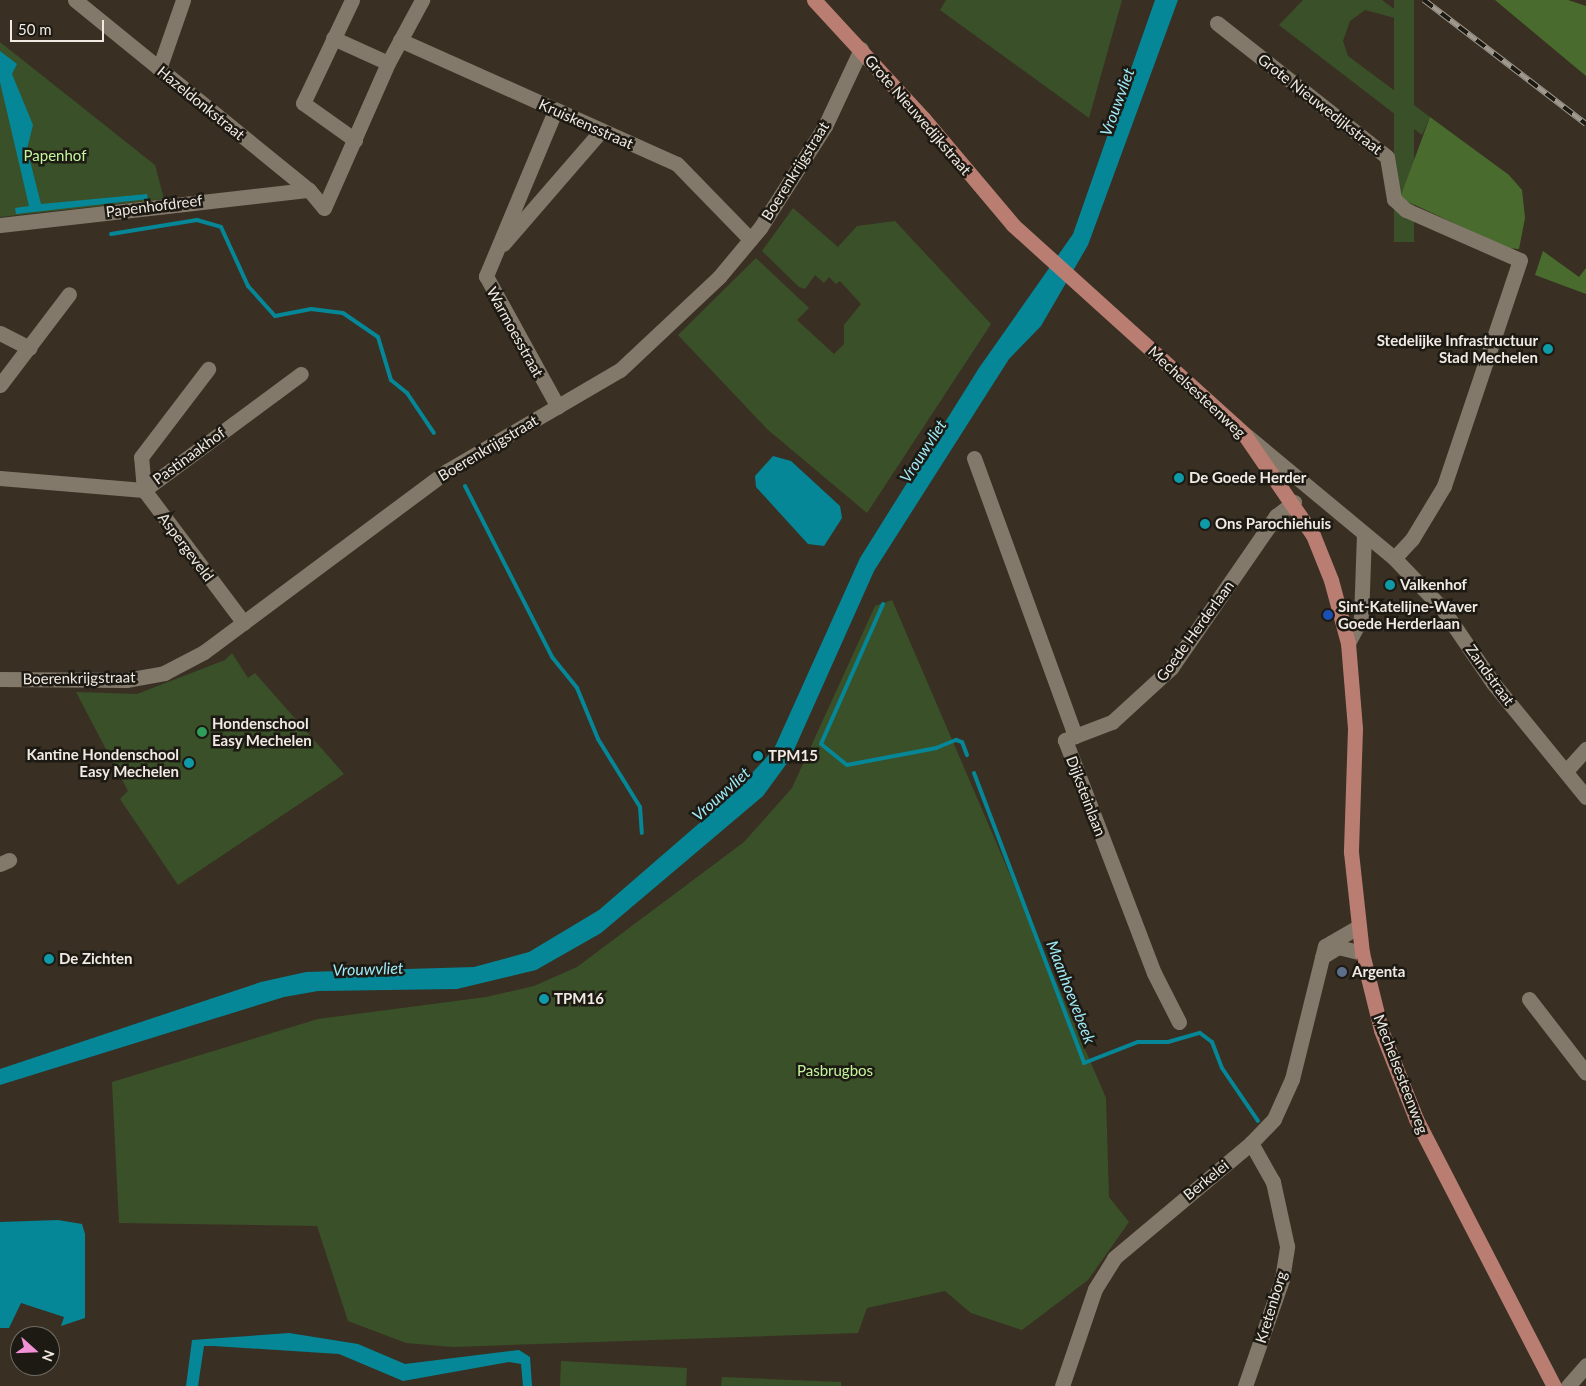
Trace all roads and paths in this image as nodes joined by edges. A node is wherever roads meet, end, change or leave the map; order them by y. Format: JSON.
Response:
{"nodes":[{"id":1,"x":75,"y":0,"type":"edge"},
{"id":2,"x":183,"y":0,"type":"edge"},
{"id":3,"x":352,"y":0,"type":"edge"},
{"id":4,"x":422,"y":0,"type":"edge"},
{"id":5,"x":814,"y":0,"type":"edge"},
{"id":6,"x":1217,"y":23,"type":"dead end"},
{"id":7,"x":333,"y":38,"type":"junction"},
{"id":8,"x":400,"y":40,"type":"junction"},
{"id":9,"x":861,"y":49,"type":"junction"},
{"id":10,"x":388,"y":63,"type":"junction"},
{"id":11,"x":159,"y":69,"type":"junction"},
{"id":12,"x":555,"y":111,"type":"junction"},
{"id":13,"x":602,"y":130,"type":"junction"},
{"id":14,"x":355,"y":140,"type":"junction"},
{"id":15,"x":309,"y":190,"type":"junction"},
{"id":16,"x":0,"y":225,"type":"edge"},
{"id":17,"x":750,"y":239,"type":"junction"},
{"id":18,"x":1042,"y":252,"type":"joint"},
{"id":19,"x":494,"y":255,"type":"junction"},
{"id":20,"x":69,"y":294,"type":"dead end"},
{"id":21,"x":0,"y":333,"type":"edge"},
{"id":22,"x":29,"y":348,"type":"junction"},
{"id":23,"x":208,"y":369,"type":"dead end"},
{"id":24,"x":301,"y":374,"type":"dead end"},
{"id":25,"x":0,"y":385,"type":"edge"},
{"id":26,"x":558,"y":407,"type":"junction"},
{"id":27,"x":1244,"y":434,"type":"junction"},
{"id":28,"x":974,"y":458,"type":"dead end"},
{"id":29,"x":0,"y":478,"type":"edge"},
{"id":30,"x":144,"y":490,"type":"junction"},
{"id":31,"x":1294,"y":502,"type":"junction"},
{"id":32,"x":1364,"y":534,"type":"junction"},
{"id":33,"x":1394,"y":558,"type":"junction"},
{"id":34,"x":244,"y":623,"type":"junction"},
{"id":35,"x":1348,"y":643,"type":"junction"},
{"id":36,"x":0,"y":679,"type":"edge"},
{"id":37,"x":1075,"y":736,"type":"junction"},
{"id":38,"x":1586,"y":749,"type":"edge"},
{"id":39,"x":1566,"y":771,"type":"junction"},
{"id":40,"x":1586,"y":797,"type":"edge"},
{"id":41,"x":1359,"y":926,"type":"junction"},
{"id":42,"x":1362,"y":953,"type":"junction"},
{"id":43,"x":1321,"y":958,"type":"junction"},
{"id":44,"x":1529,"y":999,"type":"dead end"},
{"id":45,"x":1179,"y":1022,"type":"dead end"},
{"id":46,"x":1586,"y":1073,"type":"edge"},
{"id":47,"x":1251,"y":1143,"type":"junction"},
{"id":48,"x":1586,"y":1365,"type":"edge"},
{"id":49,"x":1062,"y":1386,"type":"edge"},
{"id":50,"x":1245,"y":1386,"type":"edge"},
{"id":51,"x":1554,"y":1386,"type":"edge"},
{"id":52,"x":1568,"y":1386,"type":"edge"}],
"edges":[{"from":1,"to":11,"type":"street","name":"Hazeldonkstraat"},
{"from":2,"to":11,"type":"street"},
{"from":3,"to":7,"type":"street"},
{"from":4,"to":8,"type":"street"},
{"from":5,"to":9,"type":"main road","name":"Grote Nieuwedijkstraat"},
{"from":6,"to":33,"type":"street","name":"Grote Nieuwedijkstraat"},
{"from":7,"to":10,"type":"street"},
{"from":7,"to":14,"type":"street"},
{"from":8,"to":10,"type":"street"},
{"from":8,"to":12,"type":"street","name":"Kruiskensstraat"},
{"from":9,"to":17,"type":"street","name":"Boerenkrijgstraat"},
{"from":9,"to":18,"type":"main road","name":"Grote Nieuwedijkstraat"},
{"from":10,"to":14,"type":"street"},
{"from":11,"to":15,"type":"street","name":"Hazeldonkstraat"},
{"from":12,"to":13,"type":"street","name":"Kruiskensstraat"},
{"from":12,"to":19,"type":"street","name":"Warmoesstraat"},
{"from":13,"to":17,"type":"street","name":"Kruiskensstraat"},
{"from":13,"to":19,"type":"street","name":"Warmoesstraat"},
{"from":14,"to":15,"type":"street","name":"Hazeldonkstraat"},
{"from":15,"to":16,"type":"street","name":"Papenhofdreef"},
{"from":17,"to":26,"type":"street","name":"Boerenkrijgstraat"},
{"from":18,"to":27,"type":"main road","name":"Mechelsesteenweg"},
{"from":19,"to":26,"type":"street","name":"Warmoesstraat"},
{"from":20,"to":22,"type":"street"},
{"from":21,"to":22,"type":"street"},
{"from":22,"to":25,"type":"street"},
{"from":23,"to":30,"type":"street","name":"Pastinaakhof"},
{"from":24,"to":30,"type":"street","name":"Pastinaakhof"},
{"from":26,"to":34,"type":"street","name":"Boerenkrijgstraat"},
{"from":27,"to":31,"type":"main road","name":"Mechelsesteenweg"},
{"from":27,"to":32,"type":"street"},
{"from":28,"to":37,"type":"street","name":"Dijksteinlaan"},
{"from":29,"to":30,"type":"street"},
{"from":30,"to":34,"type":"street","name":"Aspergeveld"},
{"from":31,"to":35,"type":"main road","name":"Mechelsesteenweg"},
{"from":31,"to":37,"type":"street","name":"Goede Herderlaan"},
{"from":32,"to":33,"type":"street"},
{"from":32,"to":35,"type":"street"},
{"from":33,"to":39,"type":"street","name":"Zandstraat"},
{"from":34,"to":36,"type":"street","name":"Boerenkrijgstraat"},
{"from":35,"to":41,"type":"main road","name":"Mechelsesteenweg"},
{"from":37,"to":45,"type":"street","name":"Dijksteinlaan"},
{"from":38,"to":39,"type":"street"},
{"from":39,"to":40,"type":"street","name":"Zandstraat"},
{"from":41,"to":42,"type":"main road","name":"Mechelsesteenweg"},
{"from":41,"to":43,"type":"street","name":"Berkelei"},
{"from":42,"to":43,"type":"street"},
{"from":42,"to":51,"type":"main road","name":"Mechelsesteenweg"},
{"from":43,"to":47,"type":"street","name":"Berkelei"},
{"from":44,"to":46,"type":"street"},
{"from":47,"to":49,"type":"street","name":"Berkelei"},
{"from":47,"to":50,"type":"street","name":"Kretenborg"},
{"from":48,"to":52,"type":"street"}]}
